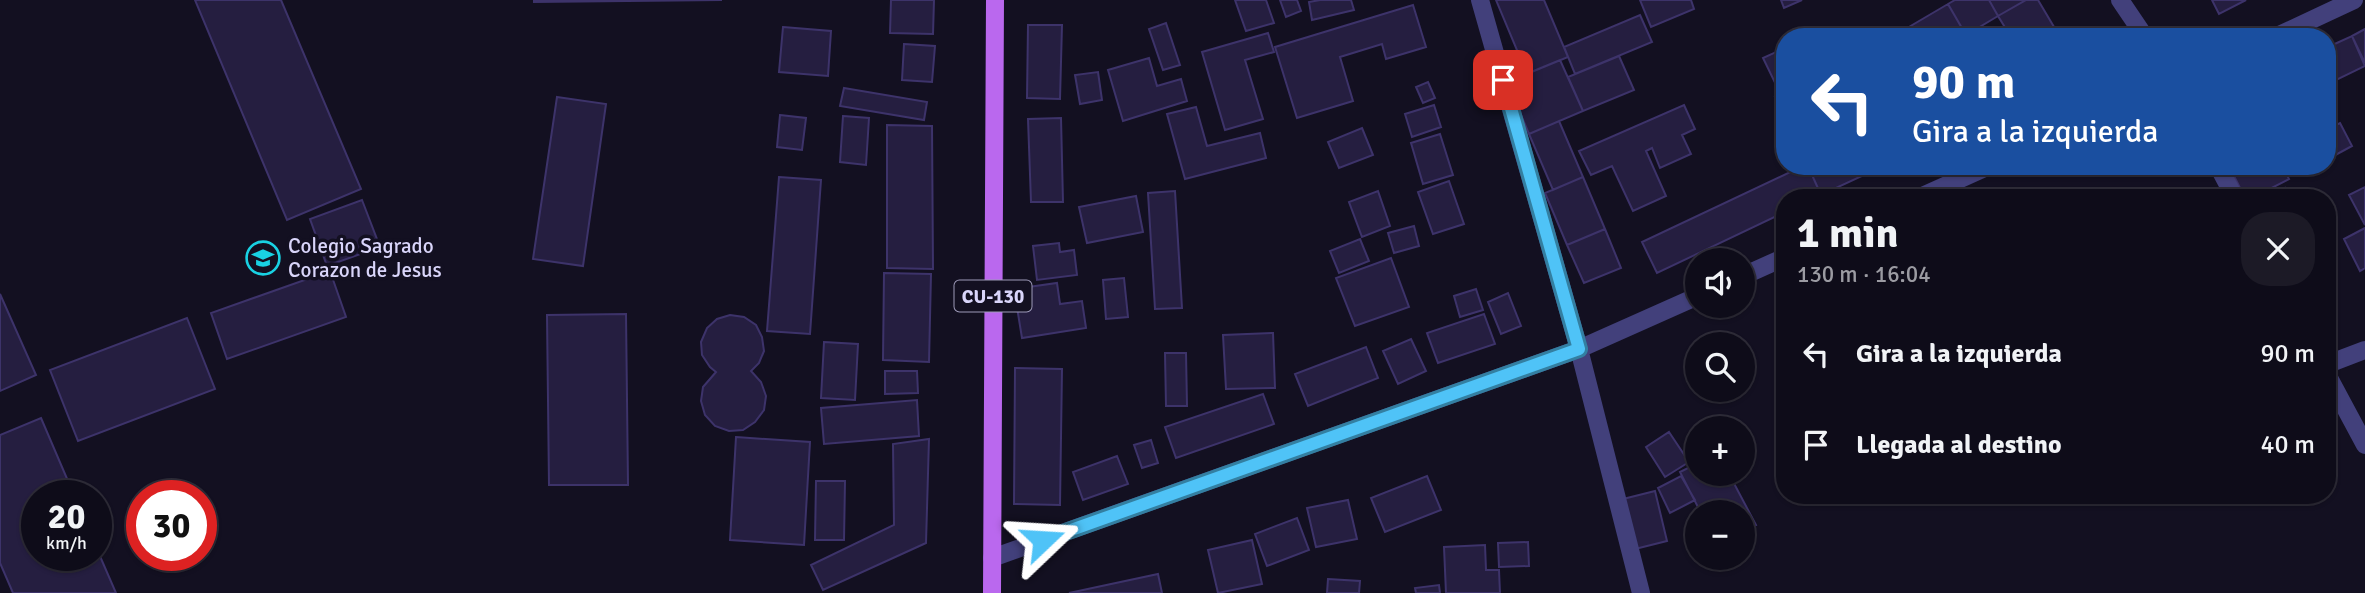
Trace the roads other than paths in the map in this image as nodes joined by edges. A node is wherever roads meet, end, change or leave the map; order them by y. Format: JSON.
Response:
{"nodes":[{"id":1,"x":995,"y":0,"type":"edge"},
{"id":2,"x":1480,"y":0,"type":"edge"},
{"id":3,"x":2120,"y":0,"type":"edge"},
{"id":4,"x":2354,"y":0,"type":"edge"},
{"id":5,"x":2139,"y":28,"type":"edge"},
{"id":6,"x":2294,"y":28,"type":"edge"},
{"id":7,"x":1969,"y":175,"type":"edge"},
{"id":8,"x":1938,"y":189,"type":"edge"},
{"id":9,"x":1776,"y":261,"type":"edge"},
{"id":10,"x":1755,"y":271,"type":"edge"},
{"id":11,"x":1685,"y":302,"type":"edge"},
{"id":12,"x":1579,"y":349,"type":"junction"},
{"id":13,"x":2365,"y":350,"type":"edge"},
{"id":14,"x":2336,"y":361,"type":"edge"},
{"id":15,"x":2336,"y":391,"type":"edge"},
{"id":16,"x":2365,"y":445,"type":"edge"},
{"id":17,"x":992,"y":558,"type":"junction"},
{"id":18,"x":992,"y":593,"type":"edge"},
{"id":19,"x":1641,"y":593,"type":"edge"}],
"edges":[{"from":1,"to":17,"type":"main road","number":"CU-130"},
{"from":2,"to":12,"type":"street"},
{"from":3,"to":5,"type":"street"},
{"from":4,"to":6,"type":"street"},
{"from":7,"to":8,"type":"street"},
{"from":9,"to":10,"type":"street"},
{"from":11,"to":12,"type":"street"},
{"from":12,"to":17,"type":"street"},
{"from":12,"to":19,"type":"street"},
{"from":13,"to":14,"type":"street"},
{"from":15,"to":16,"type":"street"},
{"from":17,"to":18,"type":"main road","number":"CU-130"}]}
